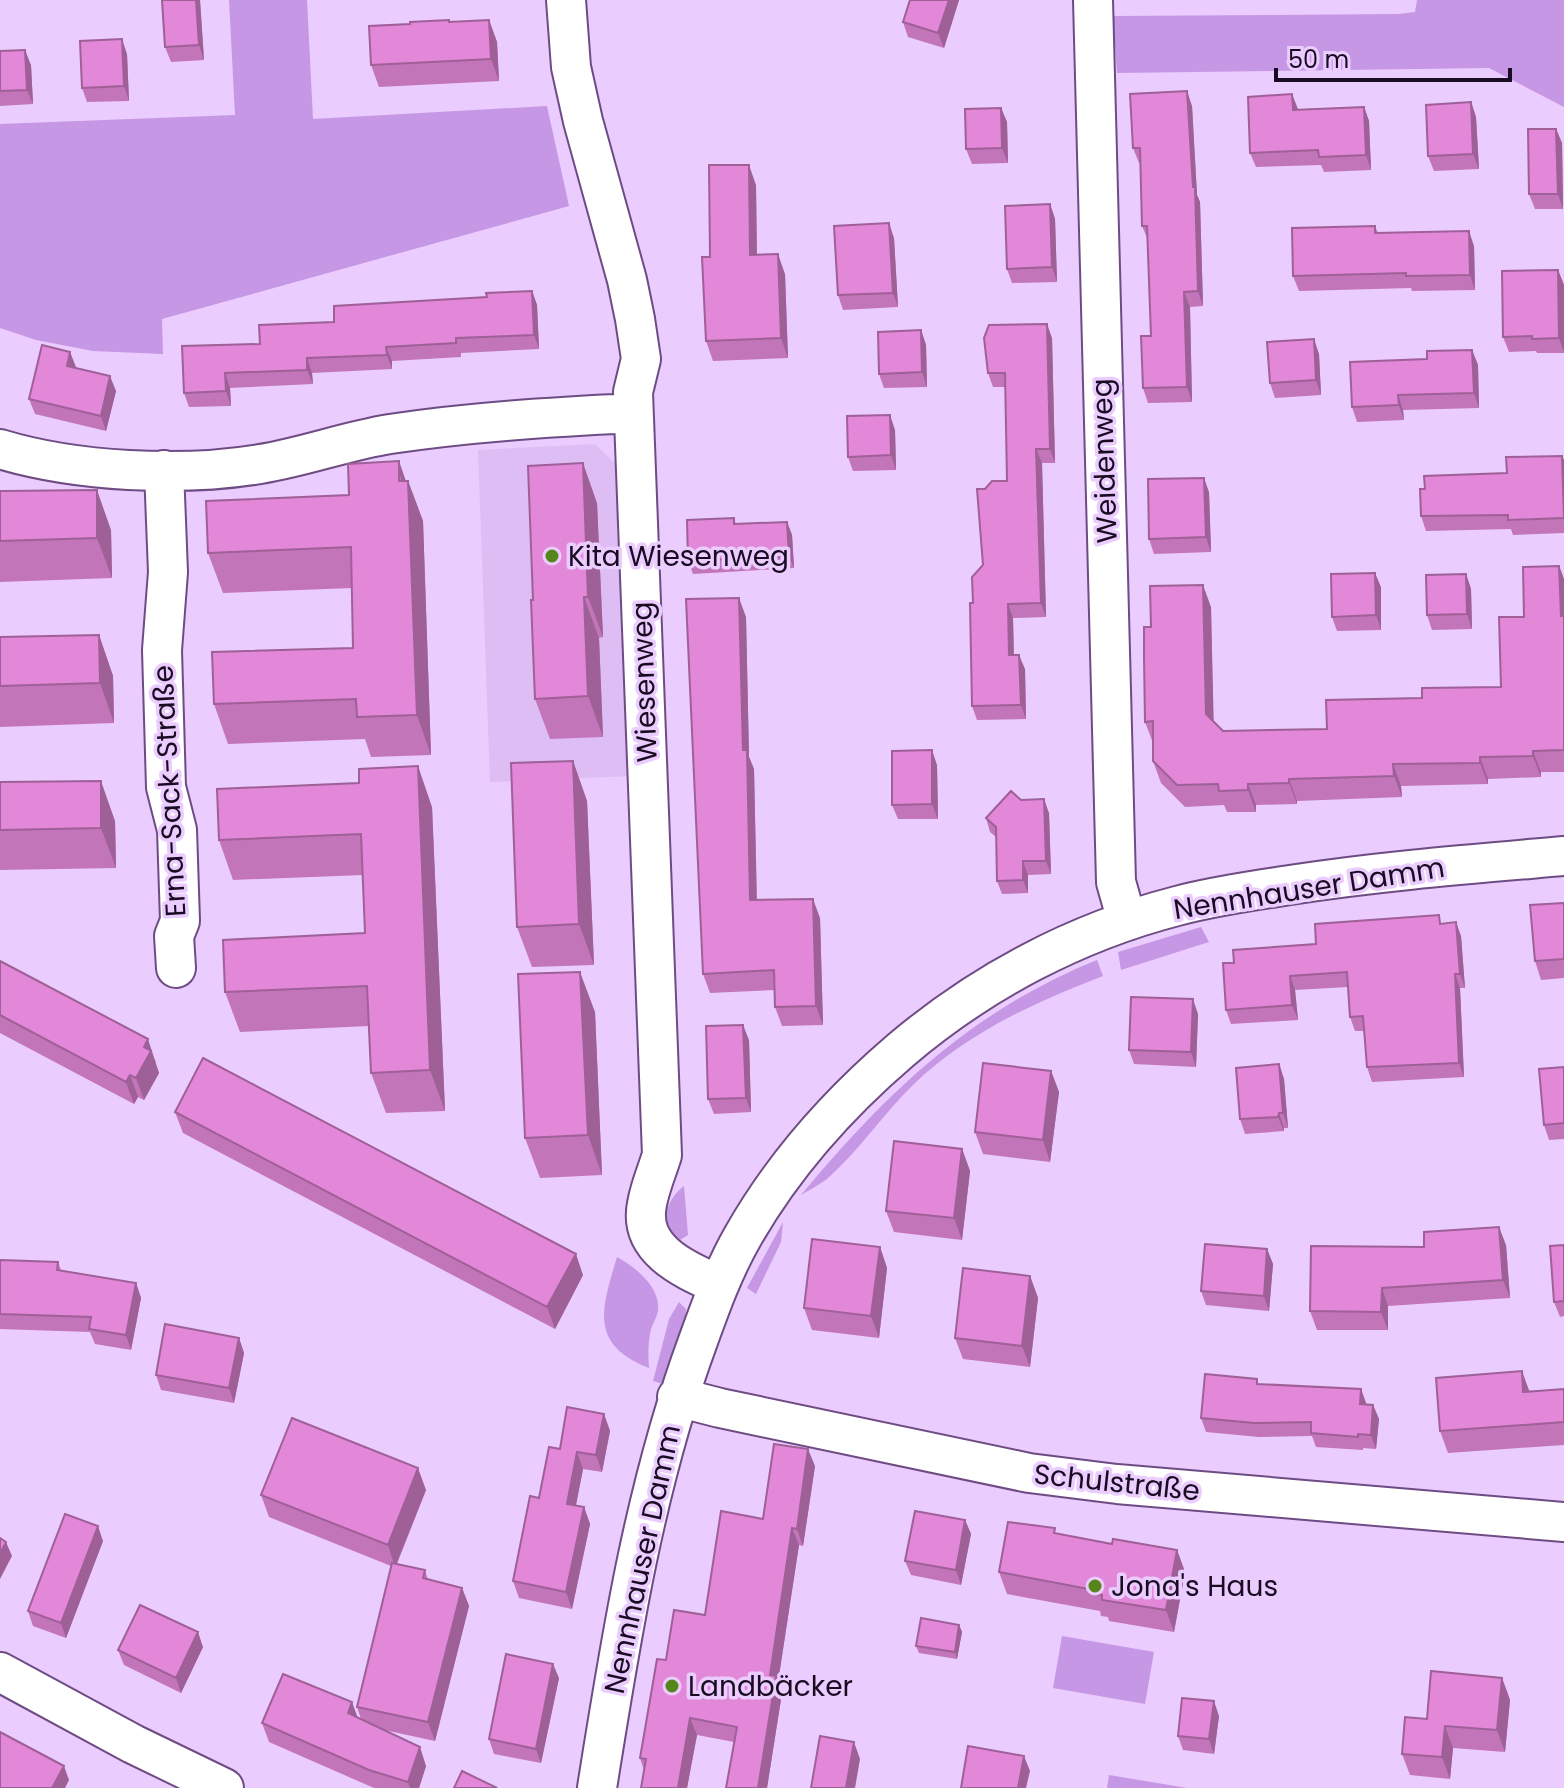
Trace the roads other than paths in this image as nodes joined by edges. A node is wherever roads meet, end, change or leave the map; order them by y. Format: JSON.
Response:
{"nodes":[{"id":1,"x":566,"y":0,"type":"edge"},
{"id":2,"x":1093,"y":0,"type":"edge"},
{"id":3,"x":633,"y":413,"type":"junction"},
{"id":4,"x":0,"y":449,"type":"edge"},
{"id":5,"x":164,"y":470,"type":"junction"},
{"id":6,"x":1564,"y":856,"type":"edge"},
{"id":7,"x":1127,"y":921,"type":"junction"},
{"id":8,"x":176,"y":968,"type":"dead end"},
{"id":9,"x":719,"y":1285,"type":"junction"},
{"id":10,"x":677,"y":1397,"type":"junction"},
{"id":11,"x":1564,"y":1522,"type":"edge"},
{"id":12,"x":0,"y":1672,"type":"edge"},
{"id":13,"x":224,"y":1788,"type":"edge"},
{"id":14,"x":597,"y":1788,"type":"edge"}],
"edges":[{"from":1,"to":3,"type":"street","name":"Wiesenweg"},
{"from":2,"to":7,"type":"street","name":"Weidenweg"},
{"from":3,"to":5,"type":"street"},
{"from":3,"to":9,"type":"street","name":"Wiesenweg"},
{"from":4,"to":5,"type":"street"},
{"from":5,"to":8,"type":"street","name":"Erna-Sack-Straße"},
{"from":6,"to":7,"type":"street","name":"Nennhauser Damm"},
{"from":7,"to":9,"type":"street","name":"Nennhauser Damm"},
{"from":9,"to":10,"type":"street","name":"Nennhauser Damm"},
{"from":10,"to":11,"type":"street","name":"Schulstraße"},
{"from":10,"to":14,"type":"street","name":"Nennhauser Damm"},
{"from":12,"to":13,"type":"street"}]}
